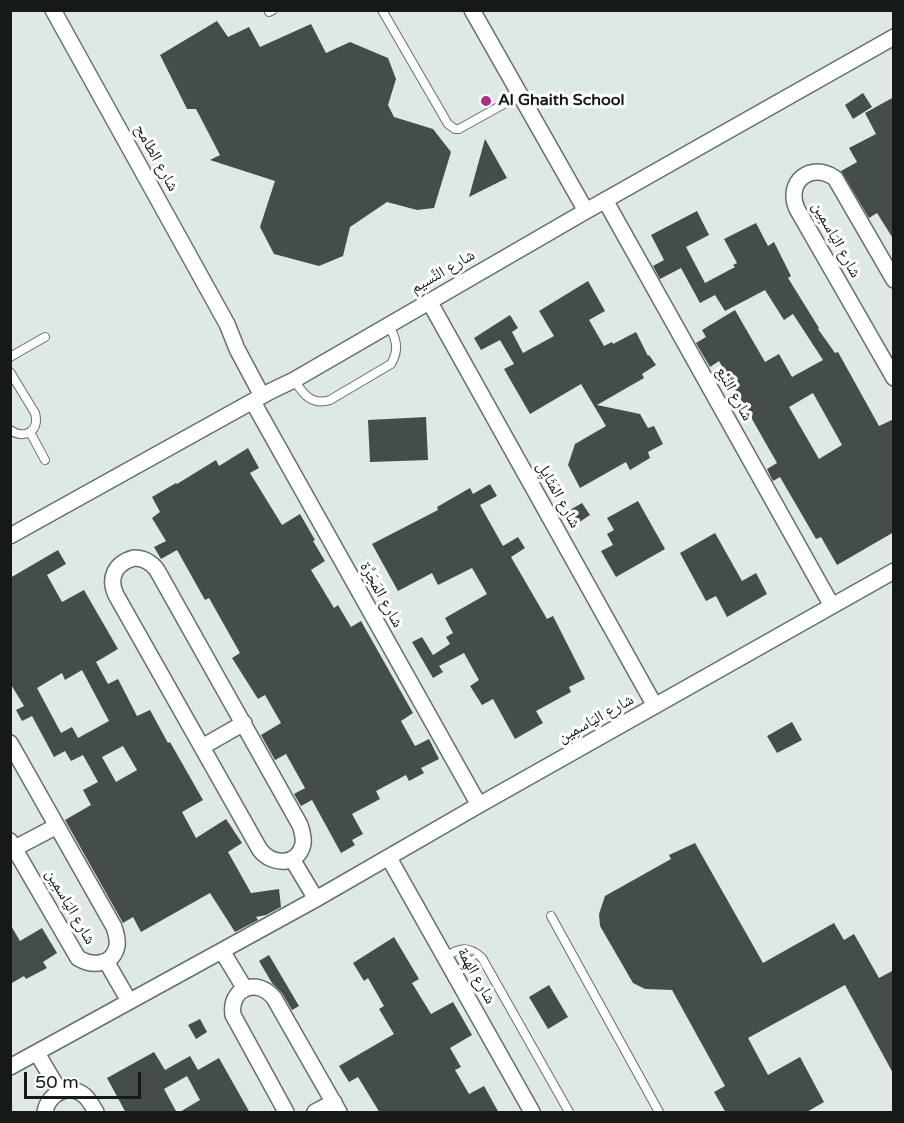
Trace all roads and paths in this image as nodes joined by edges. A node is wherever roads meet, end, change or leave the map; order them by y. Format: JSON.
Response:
{"nodes":[{"id":1,"x":52,"y":10,"type":"edge"},
{"id":2,"x":382,"y":10,"type":"edge"},
{"id":3,"x":472,"y":10,"type":"edge"},
{"id":4,"x":894,"y":38,"type":"edge"},
{"id":5,"x":520,"y":95,"type":"junction"},
{"id":6,"x":605,"y":200,"type":"junction"},
{"id":7,"x":586,"y":211,"type":"junction"},
{"id":8,"x":894,"y":280,"type":"edge"},
{"id":9,"x":429,"y":301,"type":"junction"},
{"id":10,"x":388,"y":324,"type":"junction"},
{"id":11,"x":45,"y":337,"type":"dead end"},
{"id":12,"x":10,"y":357,"type":"edge"},
{"id":13,"x":888,"y":357,"type":"edge"},
{"id":14,"x":10,"y":372,"type":"edge"},
{"id":15,"x":894,"y":378,"type":"edge"},
{"id":16,"x":294,"y":380,"type":"junction"},
{"id":17,"x":262,"y":396,"type":"junction"},
{"id":18,"x":10,"y":430,"type":"edge"},
{"id":19,"x":30,"y":432,"type":"junction"},
{"id":20,"x":45,"y":460,"type":"dead end"},
{"id":21,"x":10,"y":536,"type":"edge"},
{"id":22,"x":894,"y":571,"type":"edge"},
{"id":23,"x":832,"y":606,"type":"junction"},
{"id":24,"x":656,"y":706,"type":"junction"},
{"id":25,"x":244,"y":723,"type":"junction"},
{"id":26,"x":10,"y":743,"type":"edge"},
{"id":27,"x":202,"y":747,"type":"junction"},
{"id":28,"x":478,"y":805,"type":"junction"},
{"id":29,"x":57,"y":826,"type":"junction"},
{"id":30,"x":13,"y":844,"type":"edge"},
{"id":31,"x":389,"y":858,"type":"junction"},
{"id":32,"x":292,"y":859,"type":"junction"},
{"id":33,"x":316,"y":899,"type":"junction"},
{"id":34,"x":551,"y":916,"type":"dead end"},
{"id":35,"x":222,"y":951,"type":"junction"},
{"id":36,"x":445,"y":957,"type":"junction"},
{"id":37,"x":106,"y":961,"type":"junction"},
{"id":38,"x":244,"y":989,"type":"junction"},
{"id":39,"x":129,"y":1001,"type":"junction"},
{"id":40,"x":37,"y":1053,"type":"junction"},
{"id":41,"x":10,"y":1067,"type":"edge"},
{"id":42,"x":60,"y":1092,"type":"junction"},
{"id":43,"x":337,"y":1108,"type":"edge"},
{"id":44,"x":45,"y":1113,"type":"edge"},
{"id":45,"x":96,"y":1113,"type":"edge"},
{"id":46,"x":286,"y":1113,"type":"edge"},
{"id":47,"x":315,"y":1113,"type":"edge"},
{"id":48,"x":532,"y":1113,"type":"edge"},
{"id":49,"x":569,"y":1113,"type":"edge"},
{"id":50,"x":659,"y":1113,"type":"edge"}],
"edges":[{"from":1,"to":17,"type":"street","name":"شارع الطامح"},
{"from":2,"to":5,"type":"lane"},
{"from":3,"to":5,"type":"street"},
{"from":4,"to":6,"type":"street","name":"شارع النَّسيم"},
{"from":5,"to":7,"type":"street"},
{"from":6,"to":7,"type":"street","name":"شارع النَّسيم"},
{"from":6,"to":23,"type":"street","name":"شارع النَّبْع"},
{"from":7,"to":9,"type":"street","name":"شارع النَّسيم"},
{"from":8,"to":13,"type":"street","name":"شارع اليَاسمِين"},
{"from":9,"to":10,"type":"street","name":"شارع النَّسيم"},
{"from":9,"to":24,"type":"street","name":"شارع المَثَايِل"},
{"from":10,"to":16,"type":"street","name":"شارع النَّسيم"},
{"from":10,"to":16,"type":"lane"},
{"from":11,"to":12,"type":"lane"},
{"from":13,"to":15,"type":"street","name":"شارع اليَاسمِين"},
{"from":14,"to":19,"type":"lane"},
{"from":16,"to":17,"type":"street","name":"شارع النَّسيم"},
{"from":17,"to":21,"type":"street","name":"شارع النَّسيم"},
{"from":17,"to":28,"type":"street","name":"شارع المَجَرَّة"},
{"from":18,"to":19,"type":"lane"},
{"from":19,"to":20,"type":"lane"},
{"from":22,"to":23,"type":"street","name":"شارع اليَاسمِين"},
{"from":23,"to":24,"type":"street","name":"شارع اليَاسمِين"},
{"from":24,"to":28,"type":"street","name":"شارع اليَاسمِين"},
{"from":25,"to":27,"type":"street"},
{"from":25,"to":27,"type":"street"},
{"from":25,"to":32,"type":"street"},
{"from":26,"to":29,"type":"street","name":"شارع اليَاسمِين"},
{"from":27,"to":32,"type":"street"},
{"from":28,"to":31,"type":"street","name":"شارع اليَاسمِين"},
{"from":29,"to":30,"type":"street","name":"شارع اليَاسمِين"},
{"from":29,"to":37,"type":"street","name":"شارع اليَاسمِين"},
{"from":30,"to":37,"type":"street","name":"شارع اليَاسمِين"},
{"from":31,"to":33,"type":"street","name":"شارع اليَاسمِين"},
{"from":31,"to":36,"type":"street","name":"شارع الهِمَّة"},
{"from":32,"to":33,"type":"street"},
{"from":33,"to":35,"type":"street","name":"شارع اليَاسمِين"},
{"from":34,"to":50,"type":"lane"},
{"from":35,"to":38,"type":"street"},
{"from":35,"to":39,"type":"street","name":"شارع اليَاسمِين"},
{"from":36,"to":48,"type":"street","name":"شارع الهِمَّة"},
{"from":36,"to":49,"type":"lane"},
{"from":37,"to":39,"type":"street","name":"شارع اليَاسمِين"},
{"from":38,"to":43,"type":"street"},
{"from":38,"to":46,"type":"street"},
{"from":39,"to":40,"type":"street","name":"شارع اليَاسمِين"},
{"from":40,"to":41,"type":"street","name":"شارع اليَاسمِين"},
{"from":40,"to":42,"type":"street"},
{"from":42,"to":44,"type":"street"},
{"from":42,"to":45,"type":"street"},
{"from":43,"to":47,"type":"street"}]}
